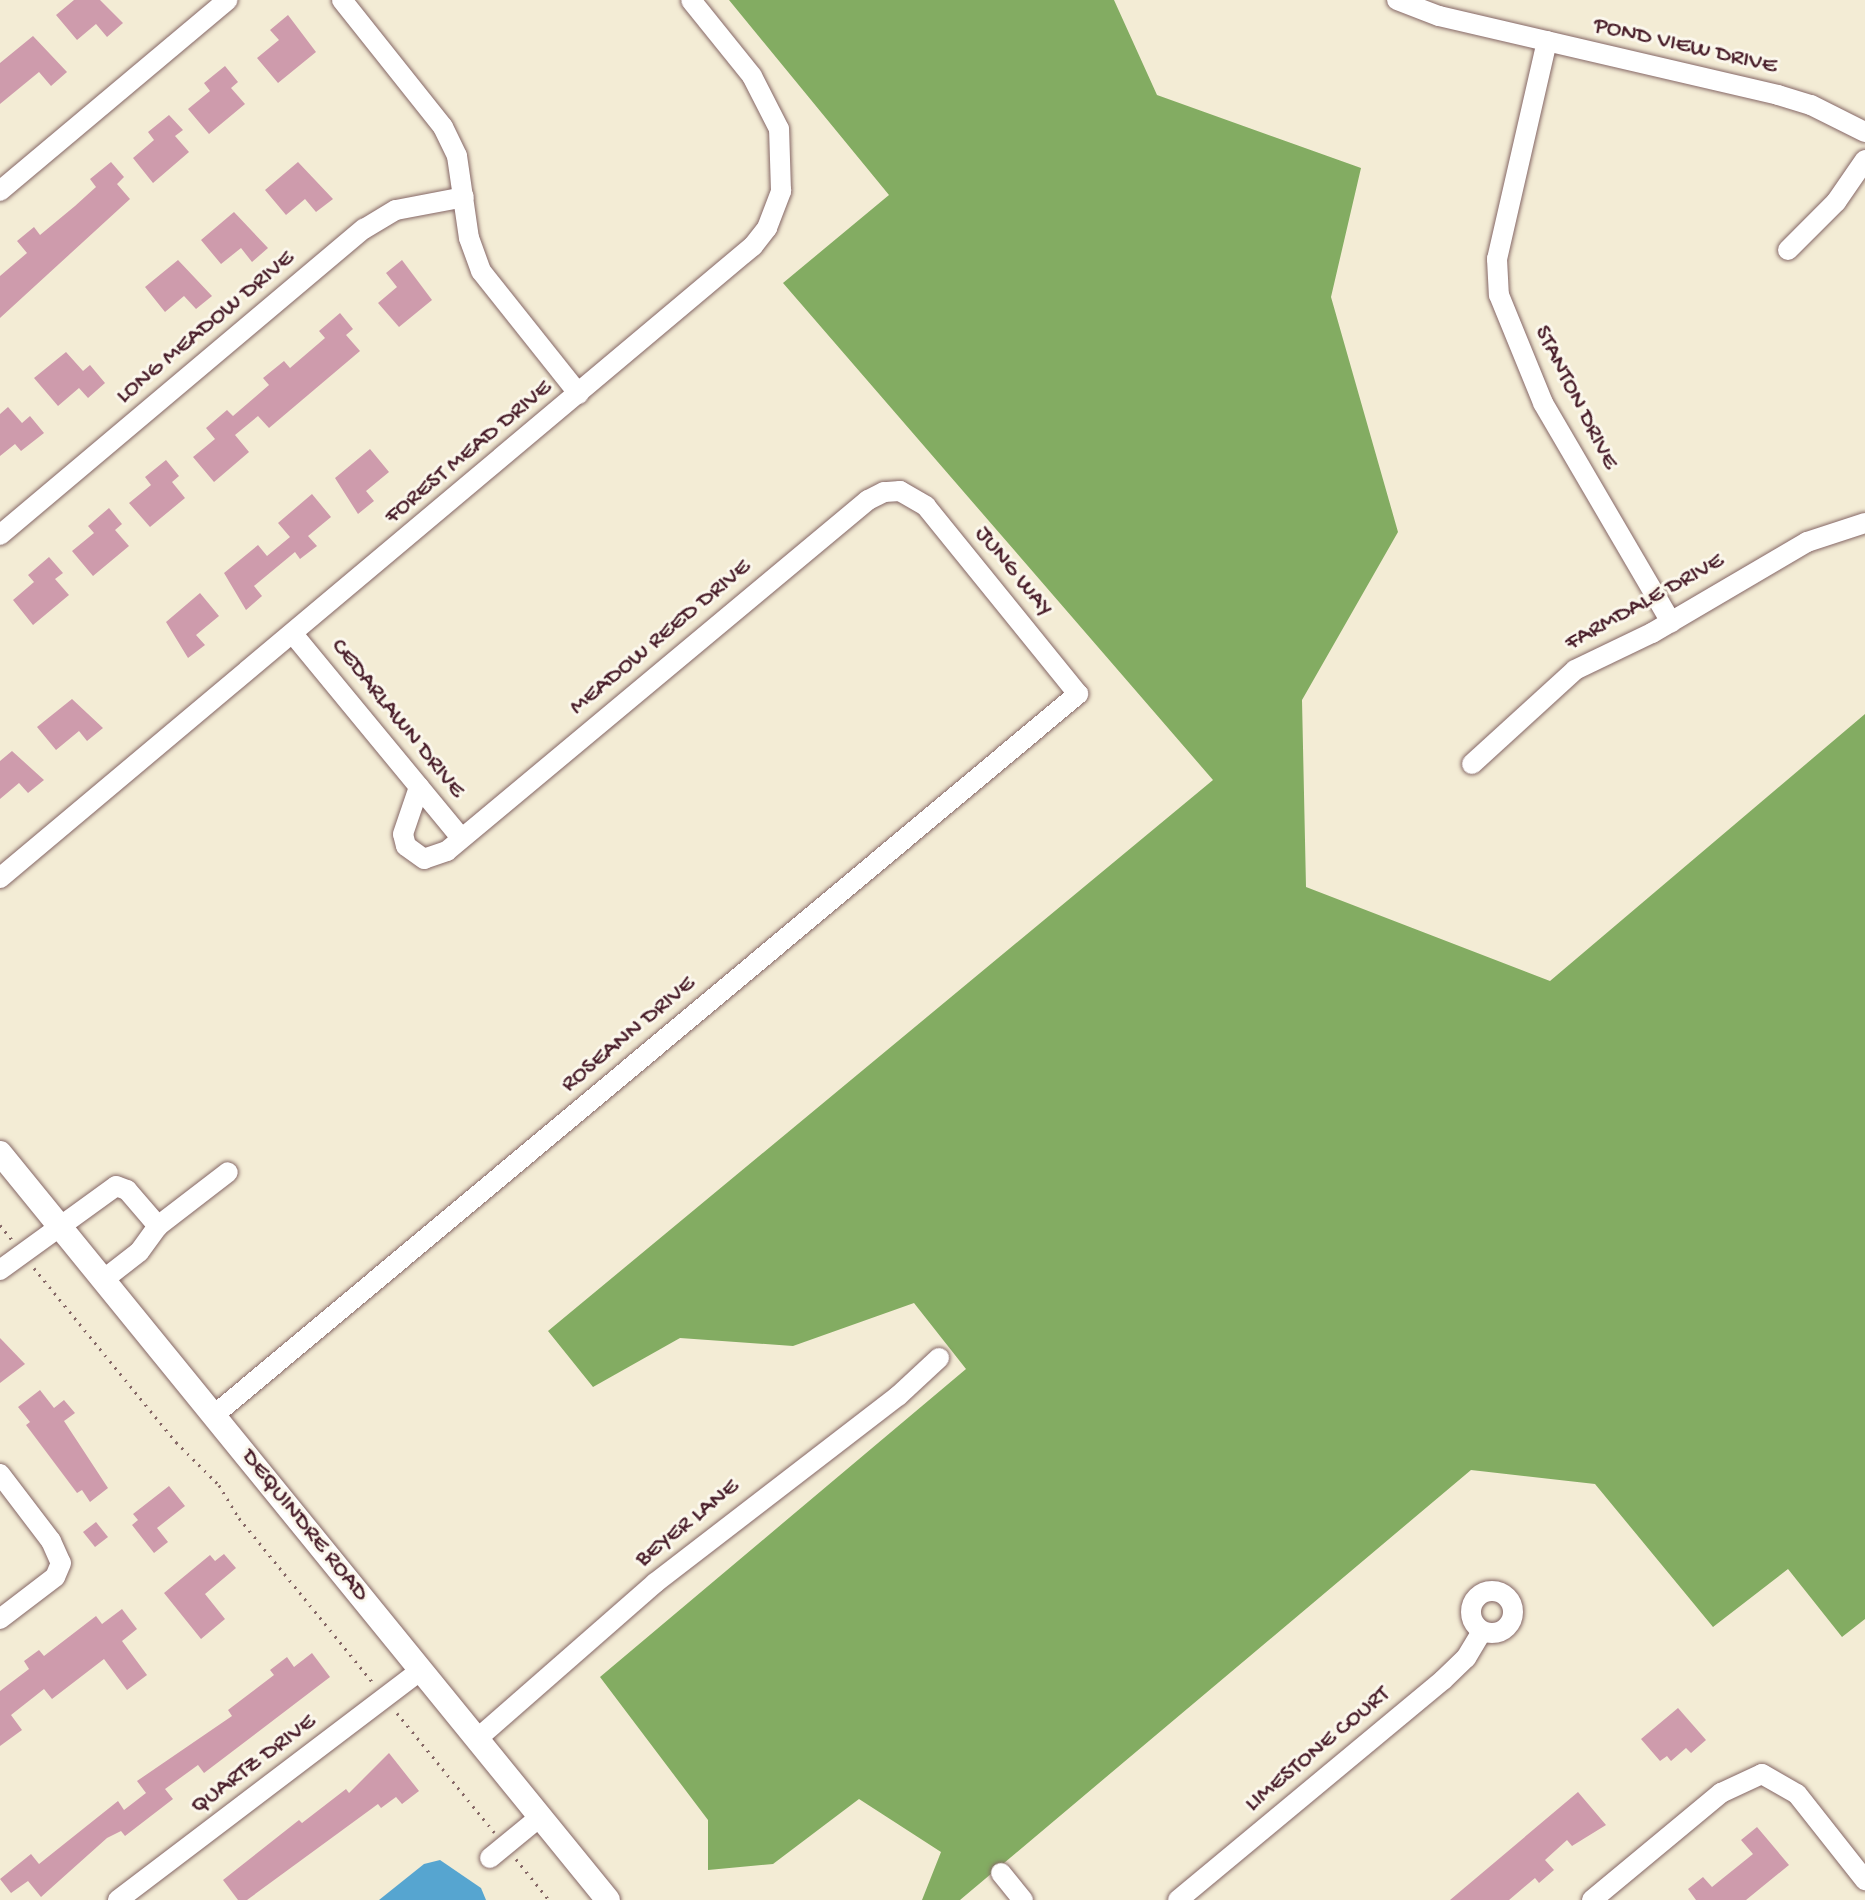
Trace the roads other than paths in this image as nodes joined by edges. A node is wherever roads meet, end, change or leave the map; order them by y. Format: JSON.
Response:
{"nodes":[{"id":1,"x":228,"y":0,"type":"edge"},
{"id":2,"x":342,"y":0,"type":"edge"},
{"id":3,"x":691,"y":0,"type":"edge"},
{"id":4,"x":1397,"y":0,"type":"edge"},
{"id":5,"x":1547,"y":41,"type":"junction"},
{"id":6,"x":1865,"y":132,"type":"edge"},
{"id":7,"x":1865,"y":160,"type":"edge"},
{"id":8,"x":0,"y":191,"type":"edge"},
{"id":9,"x":464,"y":197,"type":"junction"},
{"id":10,"x":1788,"y":250,"type":"dead end"},
{"id":11,"x":579,"y":394,"type":"junction"},
{"id":12,"x":900,"y":491,"type":"joint"},
{"id":13,"x":1865,"y":523,"type":"edge"},
{"id":14,"x":0,"y":535,"type":"edge"},
{"id":15,"x":1671,"y":622,"type":"junction"},
{"id":16,"x":293,"y":634,"type":"junction"},
{"id":17,"x":1078,"y":694,"type":"joint"},
{"id":18,"x":1472,"y":764,"type":"dead end"},
{"id":19,"x":419,"y":787,"type":"junction"},
{"id":20,"x":461,"y":838,"type":"junction"},
{"id":21,"x":0,"y":878,"type":"edge"},
{"id":22,"x":0,"y":1153,"type":"edge"},
{"id":23,"x":228,"y":1172,"type":"dead end"},
{"id":24,"x":58,"y":1225,"type":"junction"},
{"id":25,"x":158,"y":1226,"type":"junction"},
{"id":26,"x":0,"y":1270,"type":"edge"},
{"id":27,"x":103,"y":1280,"type":"junction"},
{"id":28,"x":939,"y":1358,"type":"dead end"},
{"id":29,"x":213,"y":1416,"type":"junction"},
{"id":30,"x":0,"y":1474,"type":"edge"},
{"id":31,"x":0,"y":1619,"type":"edge"},
{"id":32,"x":1482,"y":1631,"type":"dead end"},
{"id":33,"x":421,"y":1670,"type":"junction"},
{"id":34,"x":477,"y":1739,"type":"junction"},
{"id":35,"x":540,"y":1817,"type":"junction"},
{"id":36,"x":497,"y":1852,"type":"road end"},
{"id":37,"x":1001,"y":1873,"type":"dead end"},
{"id":38,"x":1865,"y":1880,"type":"edge"},
{"id":39,"x":118,"y":1900,"type":"edge"},
{"id":40,"x":608,"y":1900,"type":"edge"},
{"id":41,"x":1023,"y":1900,"type":"edge"},
{"id":42,"x":1178,"y":1900,"type":"edge"},
{"id":43,"x":1592,"y":1900,"type":"edge"}],
"edges":[{"from":1,"to":8,"type":"street"},
{"from":2,"to":9,"type":"street"},
{"from":3,"to":11,"type":"street","name":"FOREST MEAD DRIVE"},
{"from":4,"to":5,"type":"street","name":"POND VIEW DRIVE"},
{"from":5,"to":6,"type":"street","name":"POND VIEW DRIVE"},
{"from":5,"to":15,"type":"street","name":"STANTON DRIVE"},
{"from":7,"to":10,"type":"street"},
{"from":9,"to":11,"type":"street"},
{"from":9,"to":14,"type":"street","name":"LONG MEADOW DRIVE"},
{"from":11,"to":16,"type":"street","name":"FOREST MEAD DRIVE"},
{"from":12,"to":17,"type":"street","name":"JUNG WAY"},
{"from":12,"to":20,"type":"street","name":"MEADOW REED DRIVE"},
{"from":13,"to":15,"type":"street","name":"FARMDALE DRIVE"},
{"from":15,"to":18,"type":"street","name":"FARMDALE DRIVE"},
{"from":16,"to":19,"type":"street","name":"CEDARLAWN DRIVE"},
{"from":16,"to":21,"type":"street","name":"FOREST MEAD DRIVE"},
{"from":17,"to":29,"type":"street","name":"ROSEANN DRIVE"},
{"from":19,"to":20,"type":"street","name":"CEDARLAWN DRIVE"},
{"from":19,"to":20,"type":"street","name":"MEADOW REED DRIVE"},
{"from":22,"to":24,"type":"main road","name":"DEQUINDRE ROAD"},
{"from":23,"to":25,"type":"street"},
{"from":24,"to":25,"type":"street"},
{"from":24,"to":26,"type":"street"},
{"from":24,"to":27,"type":"main road","name":"DEQUINDRE ROAD"},
{"from":25,"to":27,"type":"street"},
{"from":27,"to":29,"type":"main road","name":"DEQUINDRE ROAD"},
{"from":28,"to":34,"type":"street","name":"BEYER LANE"},
{"from":29,"to":33,"type":"main road","name":"DEQUINDRE ROAD"},
{"from":30,"to":31,"type":"street"},
{"from":32,"to":42,"type":"street","name":"LIMESTONE COURT"},
{"from":33,"to":34,"type":"main road","name":"DEQUINDRE ROAD"},
{"from":33,"to":39,"type":"street","name":"QUARTZ DRIVE"},
{"from":34,"to":35,"type":"main road","name":"DEQUINDRE ROAD"},
{"from":35,"to":36,"type":"street"},
{"from":35,"to":40,"type":"main road","name":"DEQUINDRE ROAD"},
{"from":37,"to":41,"type":"street"},
{"from":38,"to":43,"type":"street"}]}
